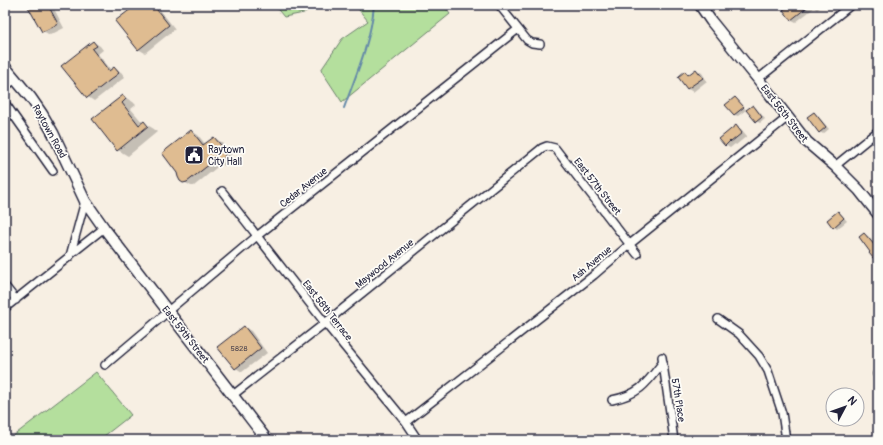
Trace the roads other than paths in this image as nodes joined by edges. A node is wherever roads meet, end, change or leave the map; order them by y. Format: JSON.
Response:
{"nodes":[{"id":1,"x":499,"y":5,"type":"edge"},
{"id":2,"x":700,"y":5,"type":"edge"},
{"id":3,"x":851,"y":5,"type":"edge"},
{"id":4,"x":518,"y":29,"type":"junction"},
{"id":5,"x":540,"y":44,"type":"dead end"},
{"id":6,"x":5,"y":67,"type":"edge"},
{"id":7,"x":15,"y":79,"type":"junction"},
{"id":8,"x":758,"y":79,"type":"junction"},
{"id":9,"x":5,"y":87,"type":"edge"},
{"id":10,"x":5,"y":103,"type":"edge"},
{"id":11,"x":788,"y":117,"type":"junction"},
{"id":12,"x":878,"y":131,"type":"edge"},
{"id":13,"x":547,"y":146,"type":"joint"},
{"id":14,"x":835,"y":166,"type":"junction"},
{"id":15,"x":53,"y":171,"type":"dead end"},
{"id":16,"x":222,"y":191,"type":"dead end"},
{"id":17,"x":85,"y":201,"type":"junction"},
{"id":18,"x":878,"y":214,"type":"edge"},
{"id":19,"x":104,"y":228,"type":"junction"},
{"id":20,"x":257,"y":236,"type":"junction"},
{"id":21,"x":630,"y":244,"type":"junction"},
{"id":22,"x":637,"y":254,"type":"dead end"},
{"id":23,"x":70,"y":256,"type":"junction"},
{"id":24,"x":5,"y":286,"type":"edge"},
{"id":25,"x":16,"y":300,"type":"junction"},
{"id":26,"x":5,"y":308,"type":"edge"},
{"id":27,"x":168,"y":311,"type":"junction"},
{"id":28,"x":718,"y":320,"type":"dead end"},
{"id":29,"x":325,"y":323,"type":"junction"},
{"id":30,"x":105,"y":365,"type":"dead end"},
{"id":31,"x":233,"y":395,"type":"junction"},
{"id":32,"x":612,"y":400,"type":"dead end"},
{"id":33,"x":406,"y":422,"type":"junction"},
{"id":34,"x":267,"y":440,"type":"edge"},
{"id":35,"x":418,"y":440,"type":"edge"},
{"id":36,"x":674,"y":440,"type":"edge"},
{"id":37,"x":786,"y":440,"type":"edge"}],
"edges":[{"from":1,"to":4,"type":"street"},
{"from":2,"to":8,"type":"street","name":"East 56th Street"},
{"from":3,"to":8,"type":"street"},
{"from":4,"to":5,"type":"street"},
{"from":4,"to":20,"type":"street","name":"Cedar Avenue"},
{"from":6,"to":7,"type":"street","name":"Raytown Road"},
{"from":7,"to":9,"type":"street"},
{"from":7,"to":17,"type":"street","name":"Raytown Road"},
{"from":8,"to":11,"type":"street","name":"East 56th Street"},
{"from":10,"to":15,"type":"street"},
{"from":11,"to":14,"type":"street","name":"East 56th Street"},
{"from":11,"to":21,"type":"street","name":"Ash Avenue"},
{"from":12,"to":14,"type":"street"},
{"from":13,"to":21,"type":"street","name":"East 57th Street"},
{"from":13,"to":29,"type":"street","name":"Maywood Avenue"},
{"from":14,"to":18,"type":"street","name":"East 56th Street"},
{"from":16,"to":20,"type":"street","name":"East 58th Terrace"},
{"from":17,"to":19,"type":"street","name":"Raytown Road"},
{"from":17,"to":23,"type":"street"},
{"from":19,"to":23,"type":"street"},
{"from":19,"to":27,"type":"street","name":"East 59th Street"},
{"from":20,"to":27,"type":"street","name":"Cedar Avenue"},
{"from":20,"to":29,"type":"street","name":"East 58th Terrace"},
{"from":21,"to":22,"type":"street","name":"East 57th Street"},
{"from":21,"to":33,"type":"street","name":"Ash Avenue"},
{"from":23,"to":25,"type":"street"},
{"from":24,"to":25,"type":"street"},
{"from":25,"to":26,"type":"street"},
{"from":27,"to":30,"type":"street","name":"Cedar Avenue"},
{"from":27,"to":31,"type":"street","name":"East 59th Street"},
{"from":28,"to":37,"type":"street"},
{"from":29,"to":31,"type":"street","name":"Maywood Avenue"},
{"from":29,"to":33,"type":"street","name":"East 58th Terrace"},
{"from":31,"to":34,"type":"street","name":"East 59th Street"},
{"from":32,"to":36,"type":"street","name":"57th Place"},
{"from":33,"to":35,"type":"street","name":"East 58th Terrace"}]}
